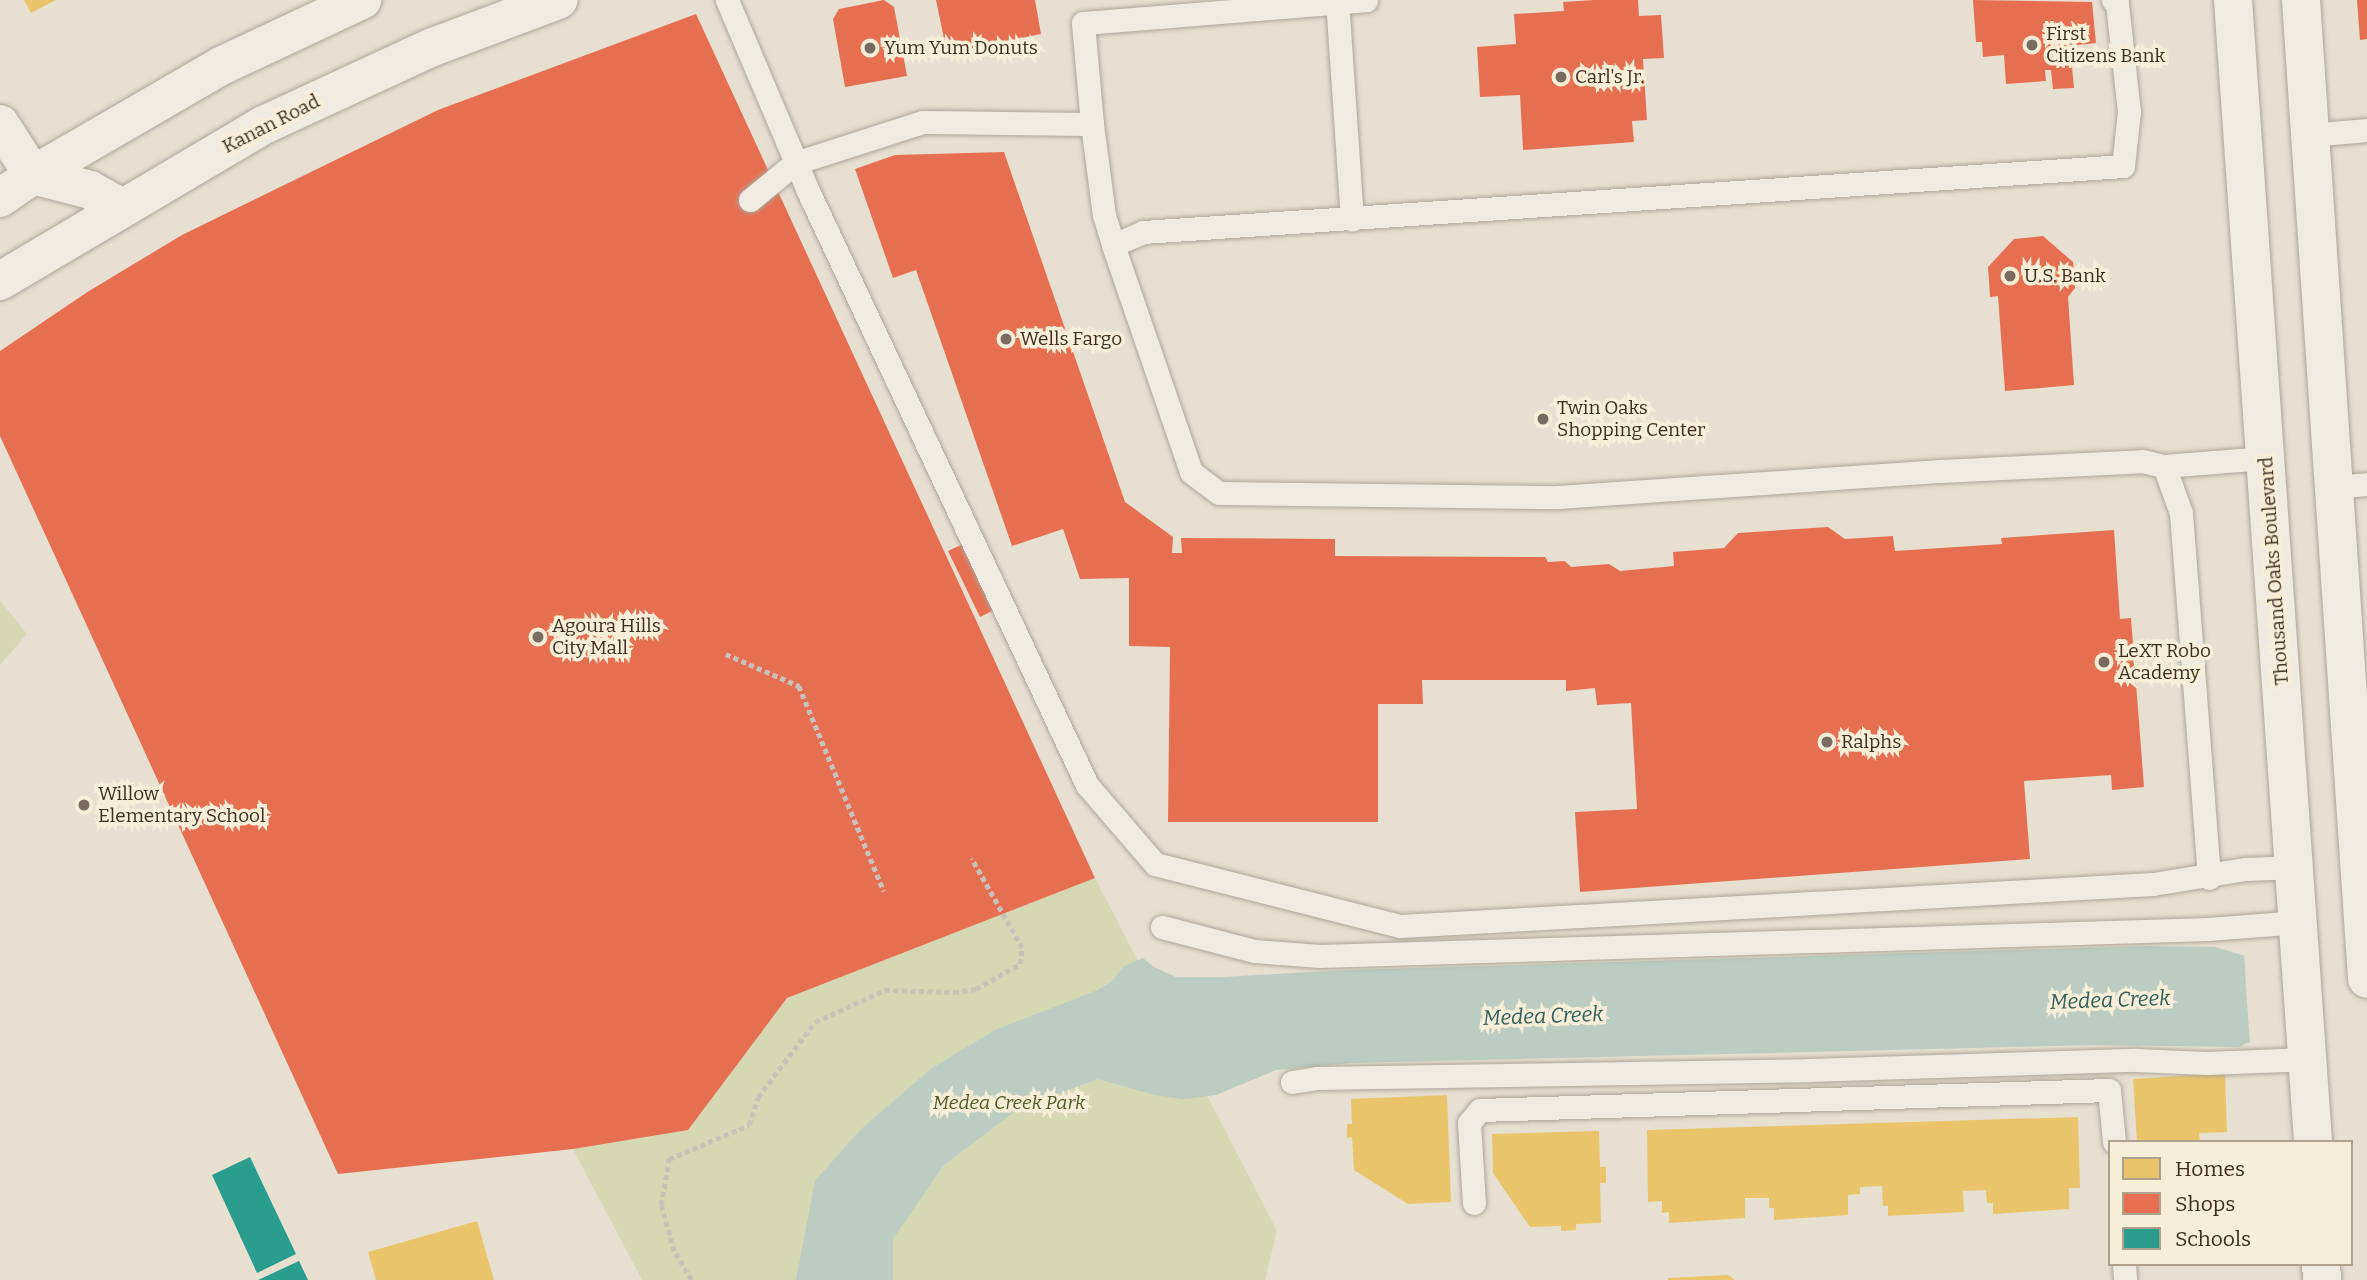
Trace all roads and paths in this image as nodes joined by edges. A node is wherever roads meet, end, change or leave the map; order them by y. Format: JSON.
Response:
{"nodes":[{"id":1,"x":362,"y":0,"type":"edge"},
{"id":2,"x":558,"y":0,"type":"edge"},
{"id":3,"x":727,"y":0,"type":"edge"},
{"id":4,"x":1366,"y":0,"type":"edge"},
{"id":5,"x":2113,"y":0,"type":"edge"},
{"id":6,"x":2233,"y":0,"type":"edge"},
{"id":7,"x":2301,"y":0,"type":"edge"},
{"id":8,"x":1337,"y":1,"type":"edge"},
{"id":9,"x":0,"y":124,"type":"edge"},
{"id":10,"x":1092,"y":124,"type":"junction"},
{"id":11,"x":2367,"y":130,"type":"edge"},
{"id":12,"x":2310,"y":135,"type":"junction"},
{"id":13,"x":795,"y":163,"type":"junction"},
{"id":14,"x":33,"y":175,"type":"junction"},
{"id":15,"x":0,"y":198,"type":"edge"},
{"id":16,"x":750,"y":200,"type":"dead end"},
{"id":17,"x":121,"y":207,"type":"junction"},
{"id":18,"x":1352,"y":219,"type":"junction"},
{"id":19,"x":1113,"y":245,"type":"junction"},
{"id":20,"x":0,"y":281,"type":"edge"},
{"id":21,"x":2265,"y":458,"type":"junction"},
{"id":22,"x":2164,"y":466,"type":"junction"},
{"id":23,"x":2350,"y":485,"type":"edge"},
{"id":24,"x":726,"y":654,"type":"dead end"},
{"id":25,"x":971,"y":858,"type":"dead end"},
{"id":26,"x":2296,"y":867,"type":"junction"},
{"id":27,"x":2209,"y":878,"type":"junction"},
{"id":28,"x":884,"y":891,"type":"dead end"},
{"id":29,"x":2364,"y":893,"type":"edge"},
{"id":30,"x":1162,"y":927,"type":"dead end"},
{"id":31,"x":2301,"y":936,"type":"junction"},
{"id":32,"x":2366,"y":963,"type":"edge"},
{"id":33,"x":2307,"y":1053,"type":"junction"},
{"id":34,"x":1292,"y":1083,"type":"dead end"},
{"id":35,"x":2114,"y":1140,"type":"edge"},
{"id":36,"x":2313,"y":1140,"type":"edge"},
{"id":37,"x":1474,"y":1203,"type":"dead end"},
{"id":38,"x":691,"y":1280,"type":"edge"}],
"edges":[{"from":1,"to":14,"type":"main road"},
{"from":2,"to":17,"type":"main road","name":"Kanan Road"},
{"from":3,"to":13,"type":"lane"},
{"from":4,"to":8,"type":"lane"},
{"from":5,"to":18,"type":"lane"},
{"from":6,"to":21,"type":"main road","name":"Thousand Oaks Boulevard"},
{"from":7,"to":12,"type":"main road"},
{"from":8,"to":10,"type":"lane"},
{"from":8,"to":18,"type":"lane"},
{"from":9,"to":14,"type":"main road"},
{"from":10,"to":13,"type":"lane"},
{"from":10,"to":19,"type":"lane"},
{"from":11,"to":12,"type":"lane"},
{"from":12,"to":23,"type":"main road"},
{"from":13,"to":16,"type":"lane"},
{"from":13,"to":27,"type":"lane"},
{"from":14,"to":15,"type":"main road"},
{"from":14,"to":17,"type":"main road"},
{"from":17,"to":20,"type":"main road","name":"Kanan Road"},
{"from":18,"to":19,"type":"lane"},
{"from":19,"to":22,"type":"lane"},
{"from":21,"to":22,"type":"lane"},
{"from":21,"to":26,"type":"main road","name":"Thousand Oaks Boulevard"},
{"from":22,"to":27,"type":"lane"},
{"from":23,"to":29,"type":"main road"},
{"from":24,"to":28,"type":"path"},
{"from":25,"to":38,"type":"path"},
{"from":26,"to":27,"type":"lane"},
{"from":26,"to":31,"type":"main road","name":"Thousand Oaks Boulevard"},
{"from":29,"to":32,"type":"main road"},
{"from":30,"to":31,"type":"lane"},
{"from":31,"to":33,"type":"main road","name":"Thousand Oaks Boulevard"},
{"from":33,"to":34,"type":"lane"},
{"from":33,"to":36,"type":"main road","name":"Thousand Oaks Boulevard"},
{"from":35,"to":37,"type":"lane"}]}
